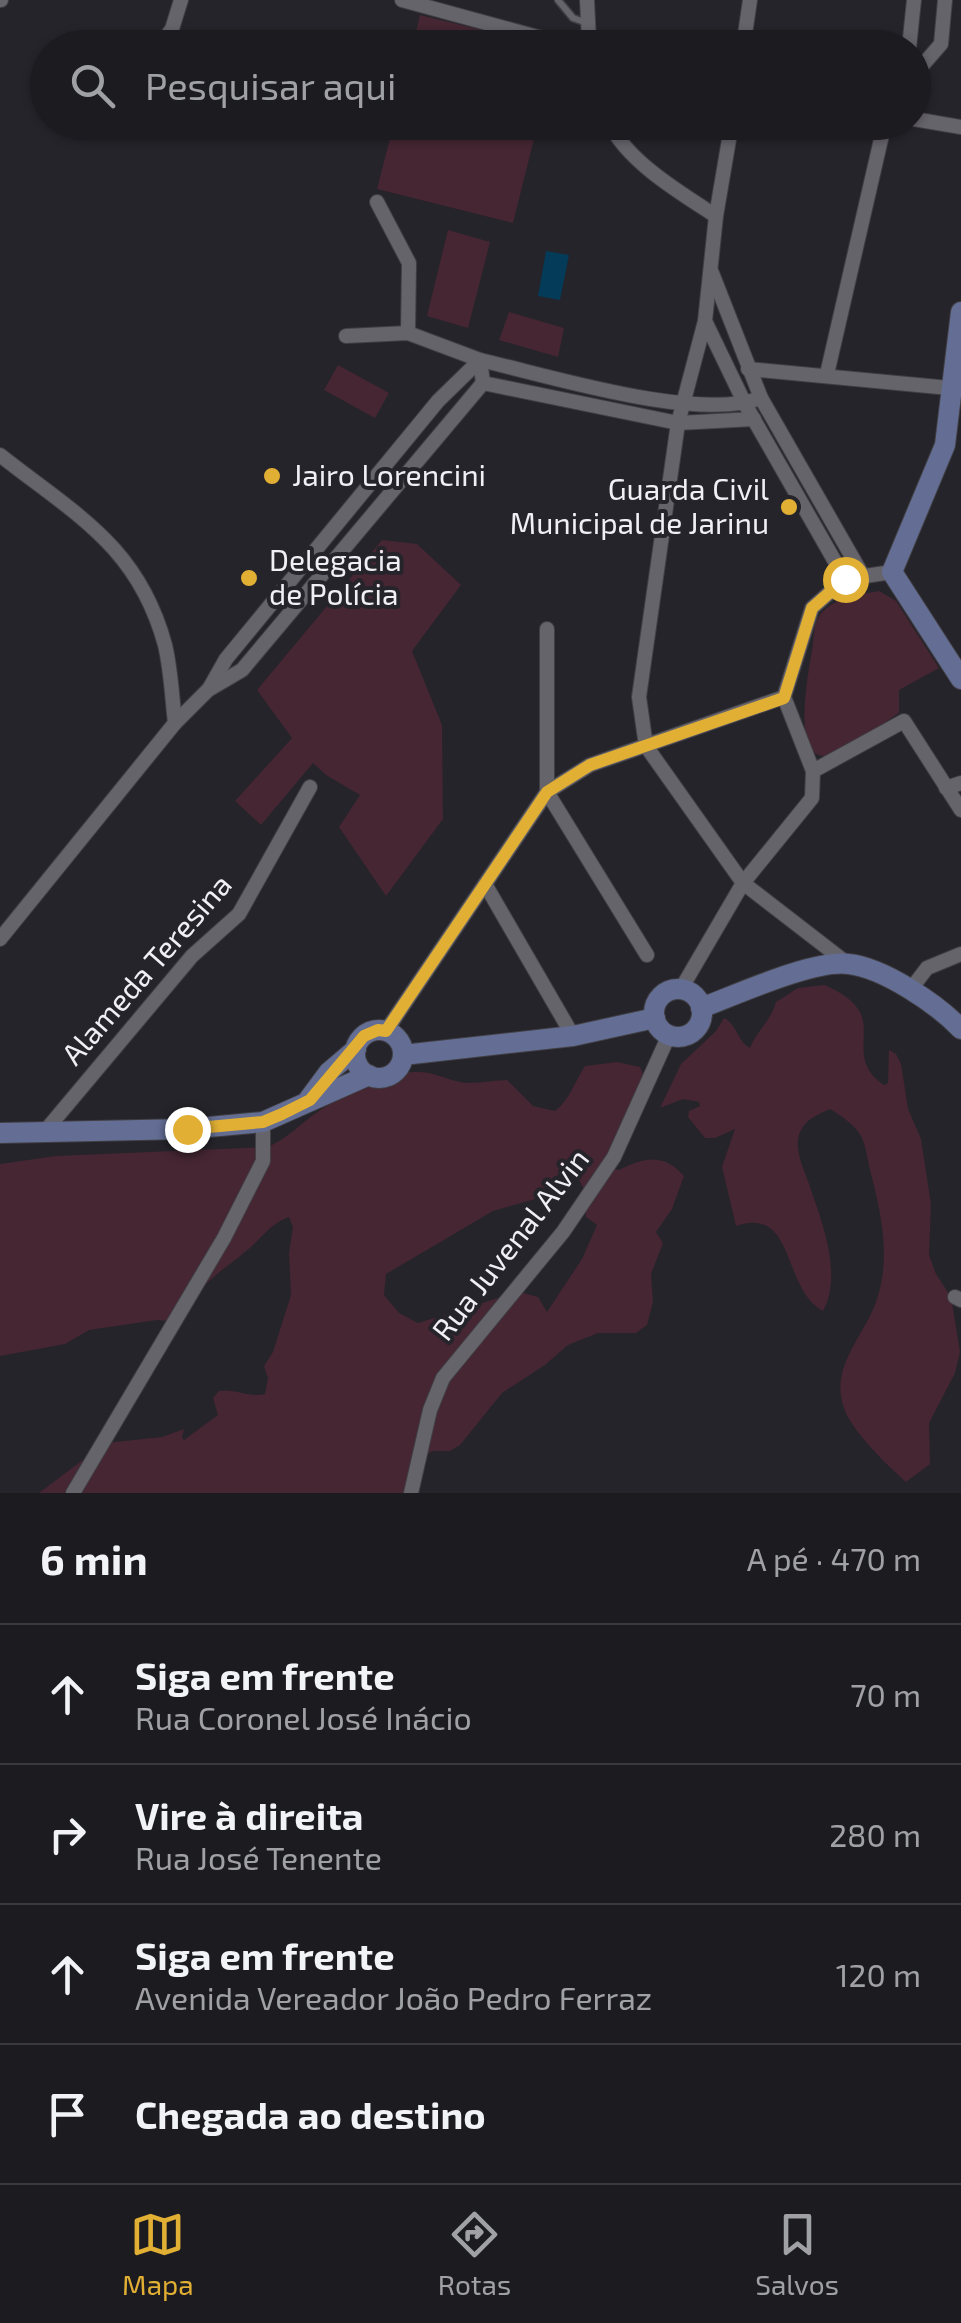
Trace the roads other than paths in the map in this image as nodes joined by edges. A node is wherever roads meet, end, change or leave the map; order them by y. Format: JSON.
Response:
{"nodes":[{"id":1,"x":180,"y":0,"type":"edge"},
{"id":2,"x":402,"y":0,"type":"edge"},
{"id":3,"x":558,"y":0,"type":"edge"},
{"id":4,"x":587,"y":0,"type":"edge"},
{"id":5,"x":750,"y":0,"type":"edge"},
{"id":6,"x":914,"y":0,"type":"edge"},
{"id":7,"x":945,"y":0,"type":"edge"},
{"id":8,"x":431,"y":5,"type":"edge"},
{"id":9,"x":589,"y":23,"type":"junction"},
{"id":10,"x":171,"y":30,"type":"edge"},
{"id":11,"x":526,"y":30,"type":"edge"},
{"id":12,"x":588,"y":30,"type":"edge"},
{"id":13,"x":746,"y":30,"type":"edge"},
{"id":14,"x":911,"y":30,"type":"edge"},
{"id":15,"x":931,"y":55,"type":"edge"},
{"id":16,"x":931,"y":122,"type":"edge"},
{"id":17,"x":961,"y":127,"type":"edge"},
{"id":18,"x":623,"y":140,"type":"edge"},
{"id":19,"x":729,"y":140,"type":"edge"},
{"id":20,"x":881,"y":140,"type":"edge"},
{"id":21,"x":377,"y":202,"type":"dead end"},
{"id":22,"x":716,"y":216,"type":"junction"},
{"id":23,"x":712,"y":272,"type":"junction"},
{"id":24,"x":961,"y":312,"type":"edge"},
{"id":25,"x":704,"y":321,"type":"junction"},
{"id":26,"x":408,"y":333,"type":"junction"},
{"id":27,"x":346,"y":336,"type":"dead end"},
{"id":28,"x":480,"y":360,"type":"junction"},
{"id":29,"x":748,"y":369,"type":"junction"},
{"id":30,"x":828,"y":374,"type":"junction"},
{"id":31,"x":483,"y":383,"type":"junction"},
{"id":32,"x":957,"y":388,"type":"edge"},
{"id":33,"x":761,"y":398,"type":"junction"},
{"id":34,"x":746,"y":404,"type":"junction"},
{"id":35,"x":682,"y":405,"type":"junction"},
{"id":36,"x":754,"y":420,"type":"junction"},
{"id":37,"x":678,"y":423,"type":"junction"},
{"id":38,"x":0,"y":456,"type":"edge"},
{"id":39,"x":803,"y":485,"type":"junction"},
{"id":40,"x":892,"y":572,"type":"junction"},
{"id":41,"x":863,"y":576,"type":"junction"},
{"id":42,"x":845,"y":579,"type":"junction"},
{"id":43,"x":546,"y":629,"type":"dead end"},
{"id":44,"x":961,"y":679,"type":"edge"},
{"id":45,"x":208,"y":690,"type":"junction"},
{"id":46,"x":784,"y":698,"type":"junction"},
{"id":47,"x":175,"y":723,"type":"junction"},
{"id":48,"x":646,"y":746,"type":"junction"},
{"id":49,"x":813,"y":771,"type":"junction"},
{"id":50,"x":954,"y":785,"type":"edge"},
{"id":51,"x":310,"y":787,"type":"dead end"},
{"id":52,"x":547,"y":792,"type":"junction"},
{"id":53,"x":961,"y":810,"type":"edge"},
{"id":54,"x":743,"y":883,"type":"junction"},
{"id":55,"x":485,"y":884,"type":"junction"},
{"id":56,"x":0,"y":939,"type":"edge"},
{"id":57,"x":961,"y":954,"type":"edge"},
{"id":58,"x":647,"y":955,"type":"dead end"},
{"id":59,"x":848,"y":964,"type":"junction"},
{"id":60,"x":681,"y":989,"type":"junction"},
{"id":61,"x":911,"y":989,"type":"junction"},
{"id":62,"x":701,"y":1008,"type":"junction"},
{"id":63,"x":655,"y":1018,"type":"junction"},
{"id":64,"x":961,"y":1029,"type":"edge"},
{"id":65,"x":386,"y":1031,"type":"junction"},
{"id":66,"x":670,"y":1035,"type":"junction"},
{"id":67,"x":572,"y":1036,"type":"junction"},
{"id":68,"x":356,"y":1049,"type":"junction"},
{"id":69,"x":403,"y":1055,"type":"junction"},
{"id":70,"x":369,"y":1076,"type":"junction"},
{"id":71,"x":310,"y":1100,"type":"junction"},
{"id":72,"x":263,"y":1122,"type":"junction"},
{"id":73,"x":46,"y":1130,"type":"junction"},
{"id":74,"x":0,"y":1132,"type":"edge"},
{"id":75,"x":73,"y":1493,"type":"edge"},
{"id":76,"x":411,"y":1493,"type":"edge"}],
"edges":[{"from":1,"to":10,"type":"street"},
{"from":2,"to":8,"type":"street"},
{"from":3,"to":9,"type":"lane"},
{"from":4,"to":9,"type":"street"},
{"from":5,"to":13,"type":"street"},
{"from":6,"to":14,"type":"street"},
{"from":7,"to":15,"type":"street"},
{"from":8,"to":11,"type":"street"},
{"from":9,"to":12,"type":"street"},
{"from":16,"to":17,"type":"street"},
{"from":18,"to":22,"type":"street"},
{"from":19,"to":22,"type":"street"},
{"from":20,"to":30,"type":"street"},
{"from":21,"to":26,"type":"street"},
{"from":22,"to":23,"type":"street"},
{"from":23,"to":25,"type":"street"},
{"from":23,"to":29,"type":"street"},
{"from":24,"to":32,"type":"main road"},
{"from":25,"to":34,"type":"street"},
{"from":25,"to":35,"type":"street"},
{"from":26,"to":27,"type":"street"},
{"from":26,"to":28,"type":"street"},
{"from":28,"to":31,"type":"street"},
{"from":28,"to":35,"type":"street"},
{"from":28,"to":45,"type":"street"},
{"from":29,"to":30,"type":"street"},
{"from":29,"to":33,"type":"street"},
{"from":30,"to":32,"type":"street"},
{"from":31,"to":37,"type":"street"},
{"from":31,"to":45,"type":"street"},
{"from":32,"to":40,"type":"main road"},
{"from":33,"to":34,"type":"street"},
{"from":33,"to":39,"type":"street"},
{"from":34,"to":35,"type":"street"},
{"from":34,"to":36,"type":"street"},
{"from":35,"to":37,"type":"street"},
{"from":36,"to":37,"type":"street"},
{"from":36,"to":39,"type":"street"},
{"from":37,"to":48,"type":"street"},
{"from":38,"to":47,"type":"street"},
{"from":39,"to":41,"type":"street"},
{"from":39,"to":42,"type":"street"},
{"from":40,"to":41,"type":"street"},
{"from":40,"to":44,"type":"main road"},
{"from":41,"to":42,"type":"street"},
{"from":42,"to":46,"type":"street"},
{"from":43,"to":52,"type":"street"},
{"from":45,"to":47,"type":"street"},
{"from":46,"to":48,"type":"street"},
{"from":46,"to":49,"type":"street"},
{"from":47,"to":56,"type":"street"},
{"from":48,"to":52,"type":"street"},
{"from":48,"to":54,"type":"street"},
{"from":49,"to":50,"type":"street"},
{"from":49,"to":54,"type":"street"},
{"from":50,"to":53,"type":"street"},
{"from":51,"to":73,"type":"street","name":"Alameda Teresina"},
{"from":52,"to":55,"type":"street"},
{"from":52,"to":58,"type":"street"},
{"from":54,"to":59,"type":"street"},
{"from":54,"to":60,"type":"street"},
{"from":55,"to":65,"type":"street"},
{"from":55,"to":67,"type":"street"},
{"from":57,"to":61,"type":"street"},
{"from":59,"to":61,"type":"main road"},
{"from":59,"to":62,"type":"main road"},
{"from":60,"to":62,"type":"main road"},
{"from":60,"to":63,"type":"main road"},
{"from":61,"to":64,"type":"main road"},
{"from":62,"to":66,"type":"main road"},
{"from":63,"to":66,"type":"main road"},
{"from":63,"to":67,"type":"main road"},
{"from":65,"to":68,"type":"main road"},
{"from":65,"to":69,"type":"main road"},
{"from":66,"to":76,"type":"street","name":"Rua Juvenal Alvin"},
{"from":67,"to":69,"type":"main road"},
{"from":68,"to":70,"type":"main road"},
{"from":68,"to":71,"type":"main road"},
{"from":69,"to":70,"type":"main road"},
{"from":70,"to":71,"type":"main road"},
{"from":71,"to":72,"type":"main road"},
{"from":72,"to":73,"type":"main road"},
{"from":72,"to":75,"type":"street"},
{"from":73,"to":74,"type":"main road"}]}
